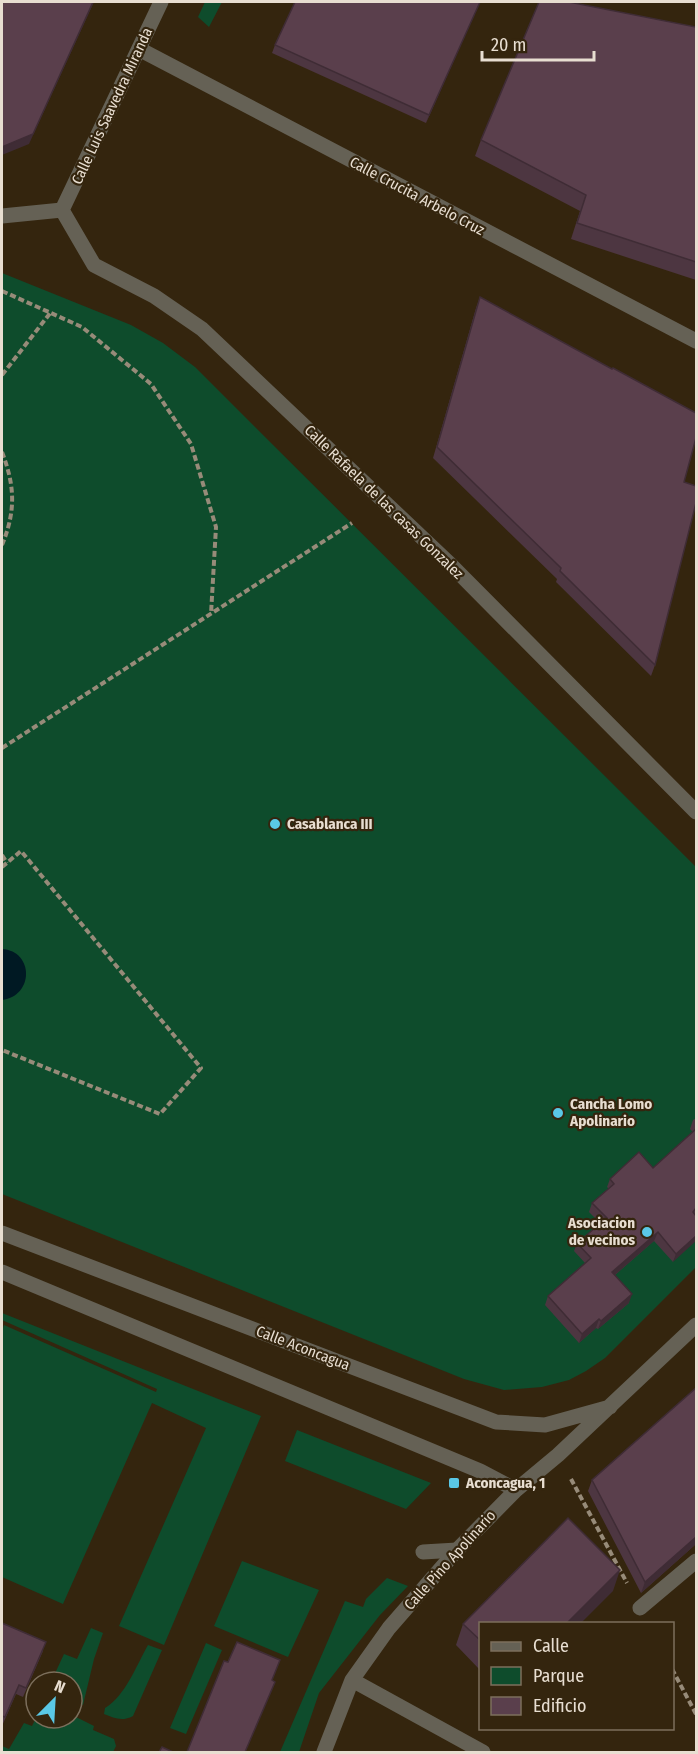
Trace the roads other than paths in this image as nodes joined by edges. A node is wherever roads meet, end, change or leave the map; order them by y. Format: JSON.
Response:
{"nodes":[{"id":1,"x":161,"y":2,"type":"edge"},
{"id":2,"x":139,"y":49,"type":"junction"},
{"id":3,"x":62,"y":210,"type":"junction"},
{"id":4,"x":2,"y":216,"type":"edge"},
{"id":5,"x":696,"y":341,"type":"edge"},
{"id":6,"x":696,"y":812,"type":"edge"},
{"id":7,"x":2,"y":1233,"type":"edge"},
{"id":8,"x":2,"y":1272,"type":"edge"},
{"id":9,"x":696,"y":1325,"type":"edge"},
{"id":10,"x":610,"y":1407,"type":"junction"},
{"id":11,"x":516,"y":1490,"type":"junction"},
{"id":12,"x":457,"y":1550,"type":"junction"},
{"id":13,"x":423,"y":1552,"type":"dead end"},
{"id":14,"x":696,"y":1561,"type":"edge"},
{"id":15,"x":640,"y":1608,"type":"road end"},
{"id":16,"x":352,"y":1680,"type":"junction"},
{"id":17,"x":324,"y":1752,"type":"edge"},
{"id":18,"x":483,"y":1752,"type":"edge"}],
"edges":[{"from":1,"to":2,"type":"street","name":"Calle Luis Saavedra Miranda"},
{"from":2,"to":3,"type":"street","name":"Calle Luis Saavedra Miranda"},
{"from":2,"to":5,"type":"street","name":"Calle Crucita Arbelo Cruz"},
{"from":3,"to":4,"type":"street"},
{"from":3,"to":6,"type":"street","name":"Calle Rafaela de las casas Gonzalez"},
{"from":7,"to":10,"type":"street","name":"Calle Aconcagua"},
{"from":8,"to":11,"type":"street"},
{"from":9,"to":10,"type":"street","name":"Calle Pino Apolinario"},
{"from":10,"to":11,"type":"street","name":"Calle Pino Apolinario"},
{"from":11,"to":12,"type":"street","name":"Calle Pino Apolinario"},
{"from":12,"to":13,"type":"street"},
{"from":12,"to":16,"type":"street","name":"Calle Pino Apolinario"},
{"from":14,"to":15,"type":"street"},
{"from":16,"to":17,"type":"street","name":"Calle Pino Apolinario"},
{"from":16,"to":18,"type":"street"}]}
